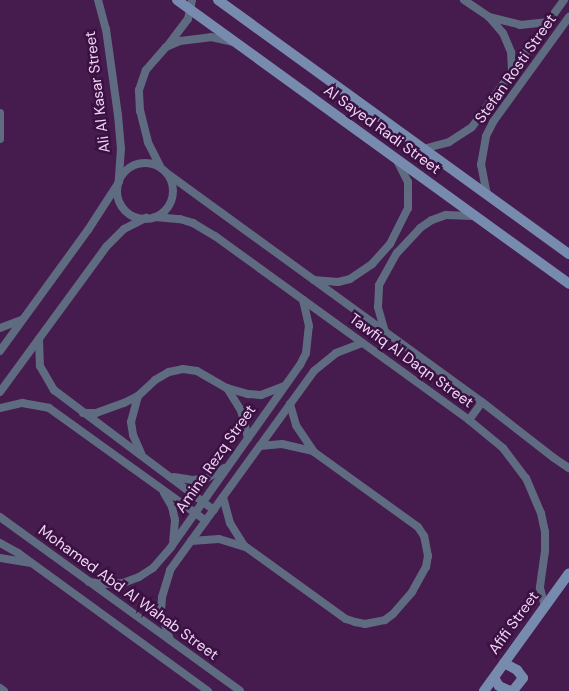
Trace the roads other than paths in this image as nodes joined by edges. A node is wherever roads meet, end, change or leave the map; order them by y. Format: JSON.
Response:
{"nodes":[{"id":1,"x":98,"y":0,"type":"edge"},
{"id":2,"x":177,"y":0,"type":"edge"},
{"id":3,"x":218,"y":0,"type":"edge"},
{"id":4,"x":464,"y":0,"type":"edge"},
{"id":5,"x":564,"y":0,"type":"edge"},
{"id":6,"x":191,"y":5,"type":"edge"},
{"id":7,"x":490,"y":17,"type":"junction"},
{"id":8,"x":569,"y":17,"type":"edge"},
{"id":9,"x":549,"y":22,"type":"junction"},
{"id":10,"x":241,"y":46,"type":"junction"},
{"id":11,"x":166,"y":47,"type":"junction"},
{"id":12,"x":512,"y":73,"type":"junction"},
{"id":13,"x":0,"y":113,"type":"edge"},
{"id":14,"x":0,"y":139,"type":"edge"},
{"id":15,"x":423,"y":149,"type":"junction"},
{"id":16,"x":396,"y":158,"type":"junction"},
{"id":17,"x":161,"y":168,"type":"junction"},
{"id":18,"x":168,"y":174,"type":"junction"},
{"id":19,"x":119,"y":181,"type":"junction"},
{"id":20,"x":487,"y":195,"type":"junction"},
{"id":21,"x":476,"y":216,"type":"junction"},
{"id":22,"x":155,"y":217,"type":"junction"},
{"id":23,"x":146,"y":218,"type":"junction"},
{"id":24,"x":569,"y":254,"type":"edge"},
{"id":25,"x":313,"y":280,"type":"junction"},
{"id":26,"x":569,"y":284,"type":"edge"},
{"id":27,"x":303,"y":300,"type":"junction"},
{"id":28,"x":23,"y":319,"type":"junction"},
{"id":29,"x":0,"y":328,"type":"edge"},
{"id":30,"x":384,"y":332,"type":"junction"},
{"id":31,"x":39,"y":339,"type":"junction"},
{"id":32,"x":362,"y":343,"type":"junction"},
{"id":33,"x":0,"y":351,"type":"edge"},
{"id":34,"x":285,"y":386,"type":"junction"},
{"id":35,"x":227,"y":388,"type":"junction"},
{"id":36,"x":0,"y":392,"type":"edge"},
{"id":37,"x":138,"y":396,"type":"junction"},
{"id":38,"x":482,"y":402,"type":"junction"},
{"id":39,"x":290,"y":404,"type":"junction"},
{"id":40,"x":0,"y":408,"type":"edge"},
{"id":41,"x":83,"y":413,"type":"junction"},
{"id":42,"x":469,"y":420,"type":"junction"},
{"id":43,"x":248,"y":438,"type":"junction"},
{"id":44,"x":260,"y":446,"type":"junction"},
{"id":45,"x":314,"y":452,"type":"junction"},
{"id":46,"x":144,"y":458,"type":"junction"},
{"id":47,"x":230,"y":464,"type":"junction"},
{"id":48,"x":569,"y":468,"type":"edge"},
{"id":49,"x":167,"y":475,"type":"junction"},
{"id":50,"x":158,"y":486,"type":"junction"},
{"id":51,"x":223,"y":497,"type":"junction"},
{"id":52,"x":203,"y":502,"type":"junction"},
{"id":53,"x":214,"y":510,"type":"junction"},
{"id":54,"x":195,"y":513,"type":"junction"},
{"id":55,"x":0,"y":518,"type":"edge"},
{"id":56,"x":206,"y":521,"type":"junction"},
{"id":57,"x":191,"y":541,"type":"junction"},
{"id":58,"x":0,"y":543,"type":"edge"},
{"id":59,"x":171,"y":547,"type":"junction"},
{"id":60,"x":246,"y":547,"type":"junction"},
{"id":61,"x":0,"y":558,"type":"edge"},
{"id":62,"x":33,"y":564,"type":"junction"},
{"id":63,"x":569,"y":573,"type":"edge"},
{"id":64,"x":89,"y":582,"type":"junction"},
{"id":65,"x":545,"y":606,"type":"junction"},
{"id":66,"x":170,"y":640,"type":"junction"},
{"id":67,"x":504,"y":663,"type":"junction"},
{"id":68,"x":494,"y":678,"type":"junction"},
{"id":69,"x":0,"y":688,"type":"edge"},
{"id":70,"x":4,"y":691,"type":"edge"},
{"id":71,"x":208,"y":691,"type":"edge"},
{"id":72,"x":240,"y":691,"type":"edge"},
{"id":73,"x":484,"y":691,"type":"edge"},
{"id":74,"x":511,"y":691,"type":"edge"}],
"edges":[{"from":1,"to":19,"type":"street","name":"Ali Al Kasar Street"},
{"from":2,"to":6,"type":"street","name":"Al Sayed Radi Street"},
{"from":3,"to":15,"type":"street","name":"Al Sayed Radi Street"},
{"from":4,"to":7,"type":"street"},
{"from":5,"to":9,"type":"street","name":"Stefan Rosti Street"},
{"from":6,"to":10,"type":"street","name":"Al Sayed Radi Street"},
{"from":6,"to":11,"type":"street"},
{"from":7,"to":9,"type":"street"},
{"from":7,"to":12,"type":"street"},
{"from":8,"to":20,"type":"street","name":"Stefan Rosti Street"},
{"from":9,"to":12,"type":"street","name":"Stefan Rosti Street"},
{"from":10,"to":11,"type":"street"},
{"from":10,"to":16,"type":"street","name":"Al Sayed Radi Street"},
{"from":11,"to":17,"type":"street"},
{"from":12,"to":15,"type":"street","name":"Stefan Rosti Street"},
{"from":13,"to":14,"type":"street"},
{"from":15,"to":20,"type":"street","name":"Al Sayed Radi Street"},
{"from":16,"to":21,"type":"street","name":"Al Sayed Radi Street"},
{"from":16,"to":25,"type":"street"},
{"from":17,"to":18,"type":"street"},
{"from":17,"to":19,"type":"street"},
{"from":18,"to":22,"type":"street"},
{"from":18,"to":25,"type":"street","name":"Tawfiq Al Daqn Street"},
{"from":19,"to":23,"type":"street"},
{"from":19,"to":28,"type":"street"},
{"from":20,"to":24,"type":"street","name":"Al Sayed Radi Street"},
{"from":21,"to":26,"type":"street","name":"Al Sayed Radi Street"},
{"from":21,"to":30,"type":"street"},
{"from":22,"to":23,"type":"street"},
{"from":22,"to":27,"type":"street","name":"Tawfiq Al Daqn Street"},
{"from":23,"to":31,"type":"street"},
{"from":25,"to":30,"type":"street","name":"Tawfiq Al Daqn Street"},
{"from":27,"to":32,"type":"street","name":"Tawfiq Al Daqn Street"},
{"from":27,"to":34,"type":"street","name":"Amina Rezq Street"},
{"from":28,"to":29,"type":"street"},
{"from":28,"to":33,"type":"street"},
{"from":30,"to":38,"type":"street","name":"Tawfiq Al Daqn Street"},
{"from":31,"to":36,"type":"street"},
{"from":31,"to":41,"type":"street"},
{"from":32,"to":39,"type":"street","name":"Amina Rezq Street"},
{"from":32,"to":42,"type":"street","name":"Tawfiq Al Daqn Street"},
{"from":34,"to":35,"type":"street"},
{"from":34,"to":43,"type":"street","name":"Amina Rezq Street"},
{"from":35,"to":37,"type":"street"},
{"from":35,"to":43,"type":"street"},
{"from":37,"to":41,"type":"street"},
{"from":37,"to":46,"type":"street"},
{"from":38,"to":42,"type":"street"},
{"from":38,"to":48,"type":"street","name":"Tawfiq Al Daqn Street"},
{"from":39,"to":44,"type":"street","name":"Amina Rezq Street"},
{"from":39,"to":45,"type":"street"},
{"from":40,"to":50,"type":"street"},
{"from":41,"to":46,"type":"street"},
{"from":42,"to":65,"type":"street","name":"Tawfiq Al Daqn Street"},
{"from":43,"to":47,"type":"street","name":"Amina Rezq Street"},
{"from":44,"to":45,"type":"street"},
{"from":44,"to":51,"type":"street","name":"Amina Rezq Street"},
{"from":45,"to":60,"type":"street"},
{"from":46,"to":49,"type":"street"},
{"from":47,"to":49,"type":"street"},
{"from":47,"to":52,"type":"street","name":"Amina Rezq Street"},
{"from":49,"to":52,"type":"street"},
{"from":50,"to":54,"type":"street"},
{"from":50,"to":59,"type":"street"},
{"from":51,"to":53,"type":"street","name":"Amina Rezq Street"},
{"from":51,"to":60,"type":"street"},
{"from":52,"to":53,"type":"street"},
{"from":52,"to":54,"type":"street","name":"Amina Rezq Street"},
{"from":53,"to":56,"type":"street","name":"Amina Rezq Street"},
{"from":54,"to":56,"type":"street"},
{"from":54,"to":59,"type":"street","name":"Amina Rezq Street"},
{"from":55,"to":64,"type":"street","name":"Mohamed Abd Al Wahab Street"},
{"from":56,"to":57,"type":"street","name":"Amina Rezq Street"},
{"from":57,"to":60,"type":"street"},
{"from":57,"to":66,"type":"street","name":"Amina Rezq Street"},
{"from":58,"to":62,"type":"street"},
{"from":59,"to":64,"type":"street","name":"Amina Rezq Street"},
{"from":61,"to":62,"type":"street"},
{"from":62,"to":71,"type":"street"},
{"from":63,"to":65,"type":"street","name":"Afifi Street"},
{"from":64,"to":66,"type":"street","name":"Mohamed Abd Al Wahab Street"},
{"from":65,"to":67,"type":"street","name":"Afifi Street"},
{"from":66,"to":72,"type":"street","name":"Mohamed Abd Al Wahab Street"},
{"from":67,"to":68,"type":"street","name":"Afifi Street"},
{"from":67,"to":74,"type":"street"},
{"from":68,"to":73,"type":"street","name":"Afifi Street"},
{"from":68,"to":74,"type":"street"},
{"from":69,"to":70,"type":"street"}]}
